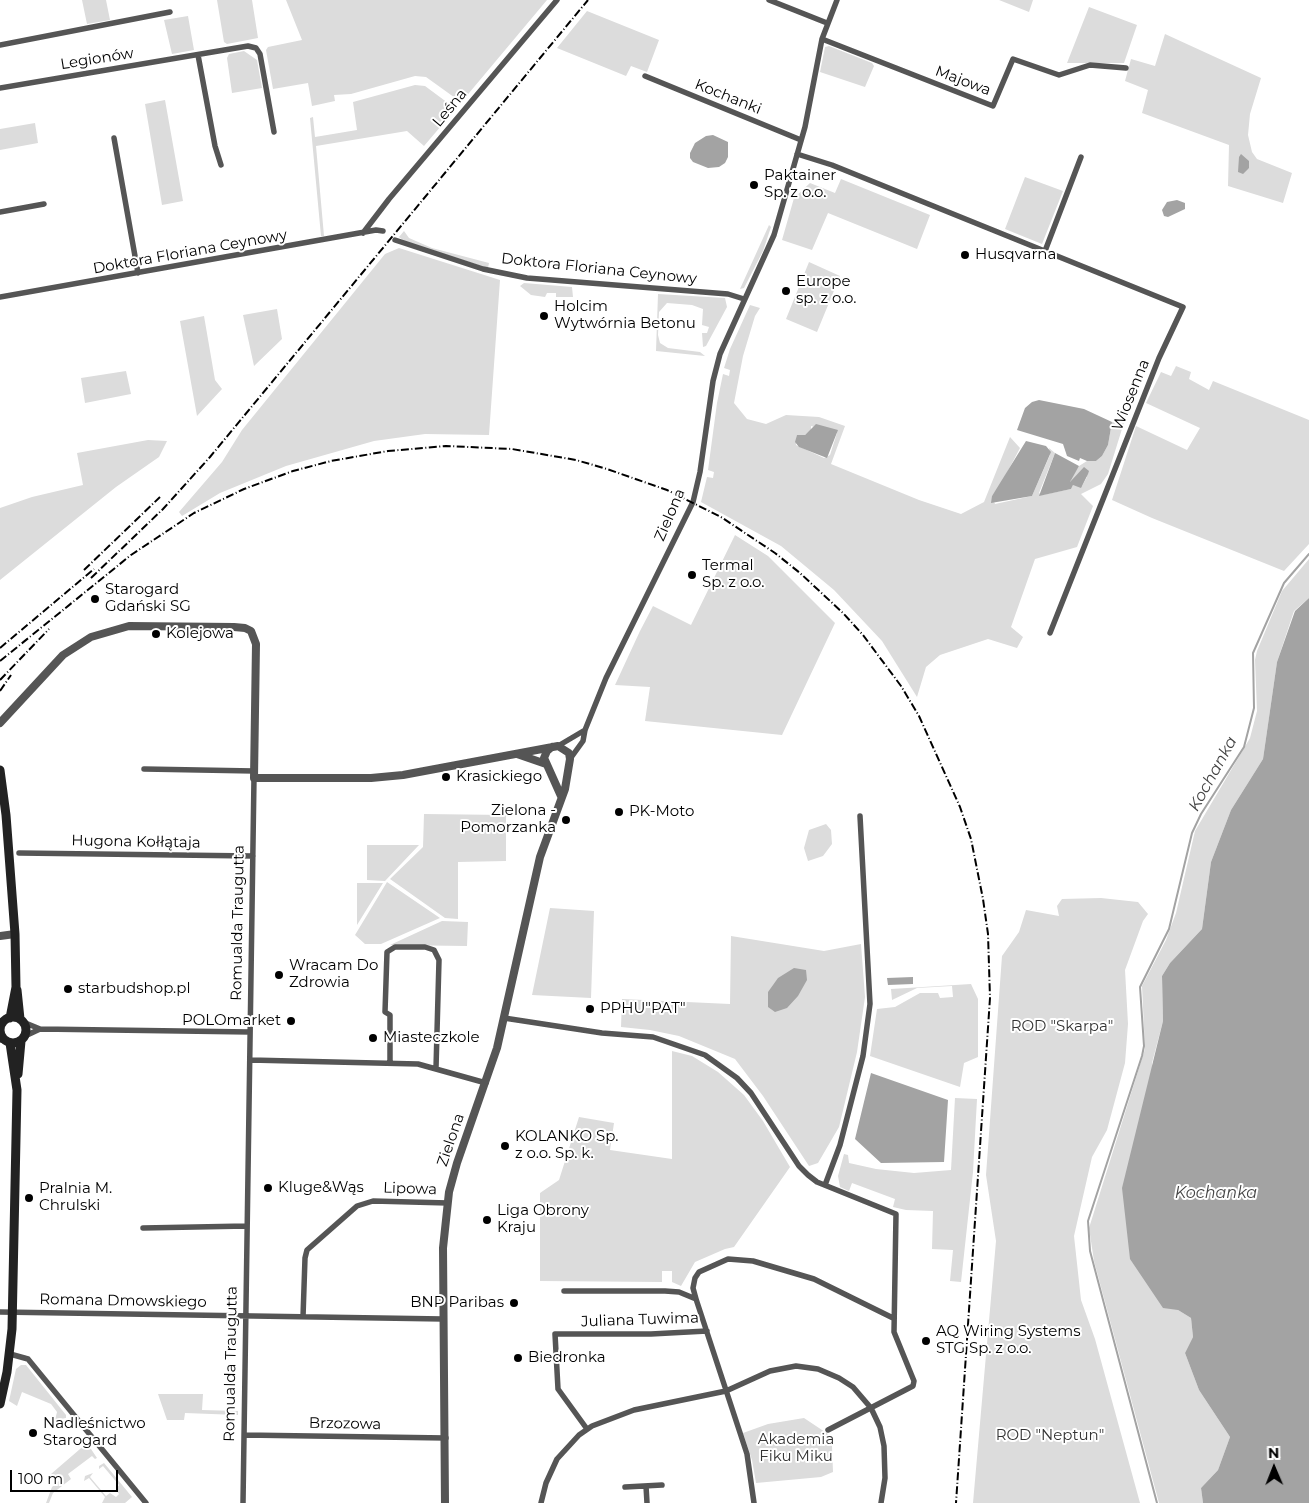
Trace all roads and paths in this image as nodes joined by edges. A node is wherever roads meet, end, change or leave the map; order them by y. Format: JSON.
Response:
{"nodes":[{"id":1,"x":557,"y":0,"type":"edge"},
{"id":2,"x":769,"y":0,"type":"edge"},
{"id":3,"x":837,"y":0,"type":"edge"},
{"id":4,"x":170,"y":12,"type":"dead end"},
{"id":5,"x":827,"y":23,"type":"junction"},
{"id":6,"x":822,"y":39,"type":"junction"},
{"id":7,"x":0,"y":45,"type":"edge"},
{"id":8,"x":198,"y":55,"type":"junction"},
{"id":9,"x":1126,"y":68,"type":"dead end"},
{"id":10,"x":645,"y":76,"type":"dead end"},
{"id":11,"x":0,"y":88,"type":"edge"},
{"id":12,"x":274,"y":132,"type":"dead end"},
{"id":13,"x":114,"y":138,"type":"dead end"},
{"id":14,"x":801,"y":140,"type":"junction"},
{"id":15,"x":797,"y":154,"type":"junction"},
{"id":16,"x":1081,"y":156,"type":"dead end"},
{"id":17,"x":221,"y":165,"type":"dead end"},
{"id":18,"x":44,"y":204,"type":"dead end"},
{"id":19,"x":0,"y":212,"type":"edge"},
{"id":20,"x":383,"y":231,"type":"dead end"},
{"id":21,"x":363,"y":233,"type":"junction"},
{"id":22,"x":395,"y":240,"type":"dead end"},
{"id":23,"x":1045,"y":251,"type":"junction"},
{"id":24,"x":138,"y":273,"type":"junction"},
{"id":25,"x":0,"y":297,"type":"edge"},
{"id":26,"x":744,"y":299,"type":"junction"},
{"id":27,"x":1050,"y":633,"type":"dead end"},
{"id":28,"x":0,"y":723,"type":"edge"},
{"id":29,"x":585,"y":730,"type":"junction"},
{"id":30,"x":555,"y":746,"type":"junction"},
{"id":31,"x":517,"y":754,"type":"junction"},
{"id":32,"x":570,"y":762,"type":"junction"},
{"id":33,"x":547,"y":766,"type":"junction"},
{"id":34,"x":144,"y":769,"type":"dead end"},
{"id":35,"x":0,"y":770,"type":"edge"},
{"id":36,"x":254,"y":775,"type":"junction"},
{"id":37,"x":561,"y":796,"type":"junction"},
{"id":38,"x":860,"y":816,"type":"dead end"},
{"id":39,"x":19,"y":853,"type":"dead end"},
{"id":40,"x":253,"y":856,"type":"junction"},
{"id":41,"x":15,"y":934,"type":"junction"},
{"id":42,"x":0,"y":936,"type":"edge"},
{"id":43,"x":16,"y":987,"type":"junction"},
{"id":44,"x":10,"y":1018,"type":"junction"},
{"id":45,"x":504,"y":1018,"type":"junction"},
{"id":46,"x":22,"y":1020,"type":"junction"},
{"id":47,"x":1,"y":1027,"type":"edge"},
{"id":48,"x":40,"y":1029,"type":"junction"},
{"id":49,"x":250,"y":1032,"type":"junction"},
{"id":50,"x":23,"y":1038,"type":"junction"},
{"id":51,"x":5,"y":1041,"type":"edge"},
{"id":52,"x":250,"y":1060,"type":"junction"},
{"id":53,"x":390,"y":1063,"type":"junction"},
{"id":54,"x":436,"y":1068,"type":"junction"},
{"id":55,"x":16,"y":1081,"type":"junction"},
{"id":56,"x":486,"y":1083,"type":"junction"},
{"id":57,"x":825,"y":1185,"type":"junction"},
{"id":58,"x":448,"y":1203,"type":"junction"},
{"id":59,"x":247,"y":1226,"type":"junction"},
{"id":60,"x":143,"y":1228,"type":"dead end"},
{"id":61,"x":564,"y":1291,"type":"dead end"},
{"id":62,"x":696,"y":1300,"type":"junction"},
{"id":63,"x":0,"y":1312,"type":"edge"},
{"id":64,"x":12,"y":1312,"type":"junction"},
{"id":65,"x":246,"y":1316,"type":"junction"},
{"id":66,"x":303,"y":1317,"type":"junction"},
{"id":67,"x":893,"y":1318,"type":"junction"},
{"id":68,"x":443,"y":1319,"type":"junction"},
{"id":69,"x":707,"y":1331,"type":"junction"},
{"id":70,"x":10,"y":1354,"type":"junction"},
{"id":71,"x":726,"y":1391,"type":"junction"},
{"id":72,"x":0,"y":1403,"type":"edge"},
{"id":73,"x":871,"y":1408,"type":"junction"},
{"id":74,"x":587,"y":1429,"type":"junction"},
{"id":75,"x":828,"y":1430,"type":"dead end"},
{"id":76,"x":244,"y":1435,"type":"junction"},
{"id":77,"x":443,"y":1438,"type":"junction"},
{"id":78,"x":662,"y":1485,"type":"dead end"},
{"id":79,"x":646,"y":1486,"type":"junction"},
{"id":80,"x":625,"y":1487,"type":"dead end"},
{"id":81,"x":146,"y":1503,"type":"edge"},
{"id":82,"x":243,"y":1503,"type":"edge"},
{"id":83,"x":445,"y":1503,"type":"edge"},
{"id":84,"x":541,"y":1503,"type":"edge"},
{"id":85,"x":647,"y":1503,"type":"edge"},
{"id":86,"x":754,"y":1503,"type":"edge"},
{"id":87,"x":881,"y":1503,"type":"edge"}],
"edges":[{"from":1,"to":21,"type":"street","name":"Leśna"},
{"from":2,"to":5,"type":"street"},
{"from":3,"to":5,"type":"street"},
{"from":4,"to":7,"type":"street","name":"Legionów"},
{"from":5,"to":6,"type":"street"},
{"from":6,"to":9,"type":"street","name":"Majowa"},
{"from":6,"to":14,"type":"street"},
{"from":8,"to":11,"type":"street","name":"Legionów"},
{"from":8,"to":12,"type":"street","name":"Legionów"},
{"from":8,"to":17,"type":"street"},
{"from":10,"to":14,"type":"street","name":"Kochanki"},
{"from":13,"to":24,"type":"street"},
{"from":14,"to":15,"type":"street"},
{"from":15,"to":23,"type":"street","name":"Wiosenna"},
{"from":15,"to":26,"type":"street"},
{"from":16,"to":23,"type":"street"},
{"from":18,"to":19,"type":"street"},
{"from":20,"to":21,"type":"street","name":"Doktora Floriana Ceynowy"},
{"from":21,"to":24,"type":"street","name":"Doktora Floriana Ceynowy"},
{"from":22,"to":26,"type":"street","name":"Doktora Floriana Ceynowy"},
{"from":23,"to":27,"type":"street","name":"Wiosenna"},
{"from":24,"to":25,"type":"street","name":"Doktora Floriana Ceynowy"},
{"from":26,"to":29,"type":"street","name":"Zielona"},
{"from":28,"to":36,"type":"street","name":"Romualda Traugutta"},
{"from":29,"to":30,"type":"street"},
{"from":29,"to":32,"type":"street","name":"Zielona"},
{"from":30,"to":31,"type":"street"},
{"from":30,"to":32,"type":"street"},
{"from":30,"to":33,"type":"street"},
{"from":31,"to":33,"type":"street"},
{"from":31,"to":36,"type":"street"},
{"from":32,"to":33,"type":"street"},
{"from":32,"to":37,"type":"street","name":"Zielona"},
{"from":33,"to":37,"type":"street"},
{"from":34,"to":36,"type":"street"},
{"from":35,"to":41,"type":"main road"},
{"from":36,"to":40,"type":"street","name":"Romualda Traugutta"},
{"from":37,"to":45,"type":"street","name":"Zielona"},
{"from":38,"to":57,"type":"street"},
{"from":39,"to":40,"type":"street","name":"Hugona Kołłątaja"},
{"from":40,"to":49,"type":"street","name":"Romualda Traugutta"},
{"from":41,"to":42,"type":"street"},
{"from":41,"to":43,"type":"main road"},
{"from":43,"to":44,"type":"main road"},
{"from":43,"to":46,"type":"main road"},
{"from":44,"to":46,"type":"main road"},
{"from":44,"to":47,"type":"main road"},
{"from":45,"to":56,"type":"street","name":"Zielona"},
{"from":45,"to":57,"type":"street"},
{"from":46,"to":48,"type":"street"},
{"from":46,"to":50,"type":"main road"},
{"from":47,"to":51,"type":"main road"},
{"from":48,"to":49,"type":"street"},
{"from":48,"to":50,"type":"street"},
{"from":49,"to":52,"type":"street","name":"Romualda Traugutta"},
{"from":50,"to":51,"type":"main road"},
{"from":50,"to":55,"type":"main road"},
{"from":51,"to":55,"type":"main road"},
{"from":52,"to":53,"type":"street"},
{"from":52,"to":59,"type":"street","name":"Romualda Traugutta"},
{"from":53,"to":54,"type":"street"},
{"from":53,"to":54,"type":"street"},
{"from":54,"to":56,"type":"street"},
{"from":55,"to":64,"type":"main road"},
{"from":56,"to":58,"type":"street","name":"Zielona"},
{"from":57,"to":67,"type":"street"},
{"from":58,"to":66,"type":"street","name":"Lipowa"},
{"from":58,"to":68,"type":"street","name":"Zielona"},
{"from":59,"to":60,"type":"street"},
{"from":59,"to":65,"type":"street","name":"Romualda Traugutta"},
{"from":61,"to":62,"type":"street"},
{"from":62,"to":67,"type":"street","name":"Juliana Tuwima"},
{"from":62,"to":69,"type":"street","name":"Juliana Tuwima"},
{"from":63,"to":64,"type":"street","name":"Romana Dmowskiego"},
{"from":64,"to":65,"type":"street","name":"Romana Dmowskiego"},
{"from":64,"to":70,"type":"main road"},
{"from":65,"to":66,"type":"street","name":"Romana Dmowskiego"},
{"from":65,"to":76,"type":"street","name":"Romualda Traugutta"},
{"from":66,"to":68,"type":"street","name":"Romana Dmowskiego"},
{"from":67,"to":73,"type":"street"},
{"from":68,"to":77,"type":"street","name":"Zielona"},
{"from":69,"to":71,"type":"street"},
{"from":69,"to":74,"type":"street","name":"Juliana Tuwima"},
{"from":70,"to":72,"type":"main road"},
{"from":70,"to":81,"type":"street"},
{"from":71,"to":73,"type":"street"},
{"from":71,"to":74,"type":"street"},
{"from":71,"to":86,"type":"street"},
{"from":73,"to":75,"type":"street"},
{"from":73,"to":87,"type":"street"},
{"from":74,"to":84,"type":"street"},
{"from":76,"to":77,"type":"street","name":"Brzozowa"},
{"from":76,"to":82,"type":"street","name":"Romualda Traugutta"},
{"from":77,"to":83,"type":"street","name":"Zielona"},
{"from":78,"to":79,"type":"street"},
{"from":79,"to":80,"type":"street"},
{"from":79,"to":85,"type":"street"}]}
